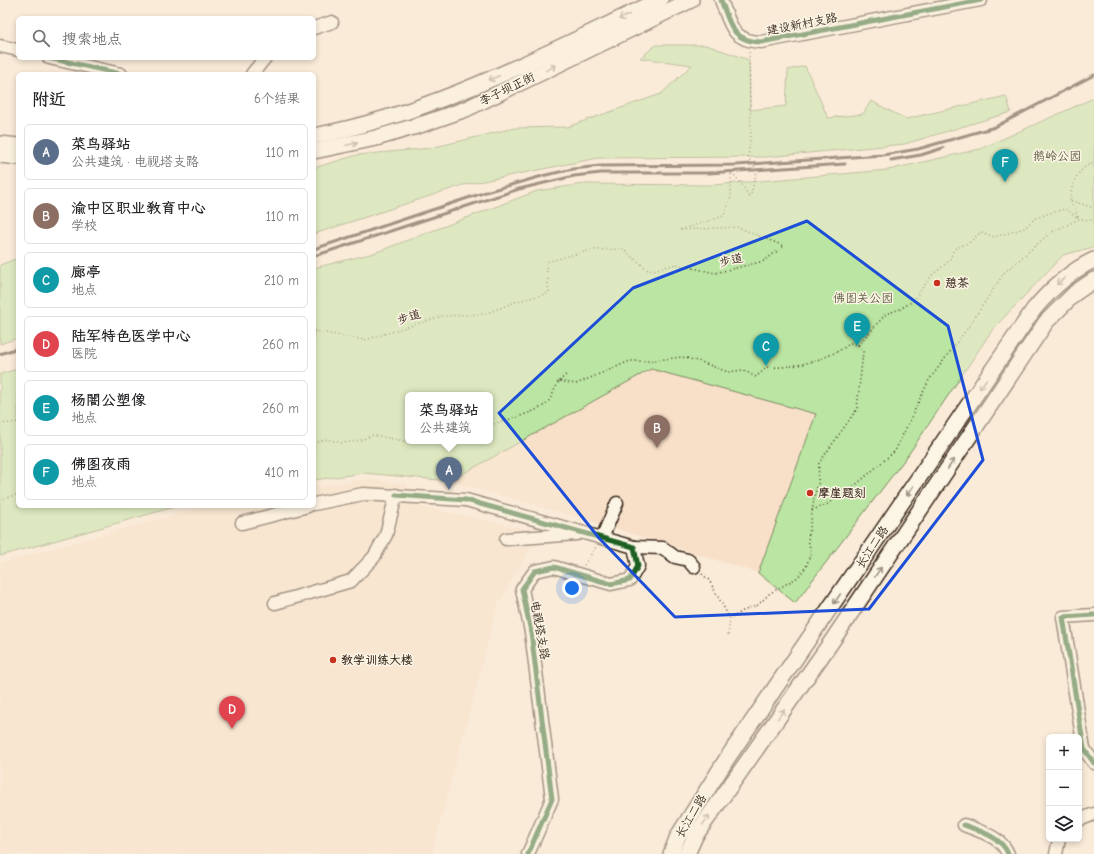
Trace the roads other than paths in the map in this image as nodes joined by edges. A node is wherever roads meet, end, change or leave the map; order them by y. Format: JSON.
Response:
{"nodes":[{"id":1,"x":660,"y":0,"type":"edge"},
{"id":2,"x":691,"y":0,"type":"edge"},
{"id":3,"x":721,"y":0,"type":"edge"},
{"id":4,"x":981,"y":0,"type":"edge"},
{"id":5,"x":332,"y":22,"type":"dead end"},
{"id":6,"x":316,"y":27,"type":"edge"},
{"id":7,"x":0,"y":46,"type":"edge"},
{"id":8,"x":16,"y":50,"type":"edge"},
{"id":9,"x":58,"y":60,"type":"edge"},
{"id":10,"x":263,"y":60,"type":"edge"},
{"id":11,"x":112,"y":72,"type":"edge"},
{"id":12,"x":254,"y":72,"type":"edge"},
{"id":13,"x":316,"y":136,"type":"edge"},
{"id":14,"x":0,"y":144,"type":"edge"},
{"id":15,"x":16,"y":146,"type":"edge"},
{"id":16,"x":316,"y":151,"type":"edge"},
{"id":17,"x":0,"y":155,"type":"edge"},
{"id":18,"x":16,"y":157,"type":"edge"},
{"id":19,"x":1094,"y":260,"type":"edge"},
{"id":20,"x":1094,"y":280,"type":"edge"},
{"id":21,"x":396,"y":495,"type":"junction"},
{"id":22,"x":617,"y":503,"type":"dead end"},
{"id":23,"x":316,"y":504,"type":"edge"},
{"id":24,"x":300,"y":508,"type":"edge"},
{"id":25,"x":242,"y":523,"type":"dead end"},
{"id":26,"x":584,"y":533,"type":"junction"},
{"id":27,"x":602,"y":538,"type":"junction"},
{"id":28,"x":506,"y":539,"type":"dead end"},
{"id":29,"x":634,"y":547,"type":"junction"},
{"id":30,"x":694,"y":567,"type":"road end"},
{"id":31,"x":275,"y":603,"type":"dead end"},
{"id":32,"x":1094,"y":615,"type":"edge"},
{"id":33,"x":1094,"y":763,"type":"edge"},
{"id":34,"x":1094,"y":814,"type":"edge"},
{"id":35,"x":1082,"y":819,"type":"edge"},
{"id":36,"x":964,"y":826,"type":"dead end"},
{"id":37,"x":1058,"y":842,"type":"edge"},
{"id":38,"x":528,"y":854,"type":"edge"},
{"id":39,"x":671,"y":854,"type":"edge"},
{"id":40,"x":687,"y":854,"type":"edge"},
{"id":41,"x":1008,"y":854,"type":"edge"},
{"id":42,"x":1056,"y":854,"type":"edge"}],
"edges":[{"from":1,"to":13,"type":"main road","name":"李子坝正街","one_way":true},
{"from":16,"to":2,"type":"main road","name":"李子坝正街","one_way":true},
{"from":3,"to":4,"type":"street","name":"建设新村支路"},
{"from":5,"to":6,"type":"street"},
{"from":7,"to":8,"type":"street"},
{"from":9,"to":11,"type":"street"},
{"from":10,"to":12,"type":"street"},
{"from":14,"to":15,"type":"main road"},
{"from":17,"to":18,"type":"main road"},
{"from":19,"to":39,"type":"main road","name":"长江二路","one_way":true},
{"from":40,"to":20,"type":"main road","name":"长江二路","one_way":true},
{"from":21,"to":23,"type":"street"},
{"from":21,"to":26,"type":"street"},
{"from":21,"to":31,"type":"street"},
{"from":22,"to":27,"type":"street"},
{"from":24,"to":25,"type":"street"},
{"from":26,"to":27,"type":"street"},
{"from":26,"to":28,"type":"street"},
{"from":27,"to":29,"type":"street"},
{"from":29,"to":30,"type":"street"},
{"from":29,"to":38,"type":"street","name":"电视塔支路"},
{"from":32,"to":33,"type":"street"},
{"from":34,"to":35,"type":"street"},
{"from":36,"to":41,"type":"street"},
{"from":37,"to":42,"type":"street"}]}
